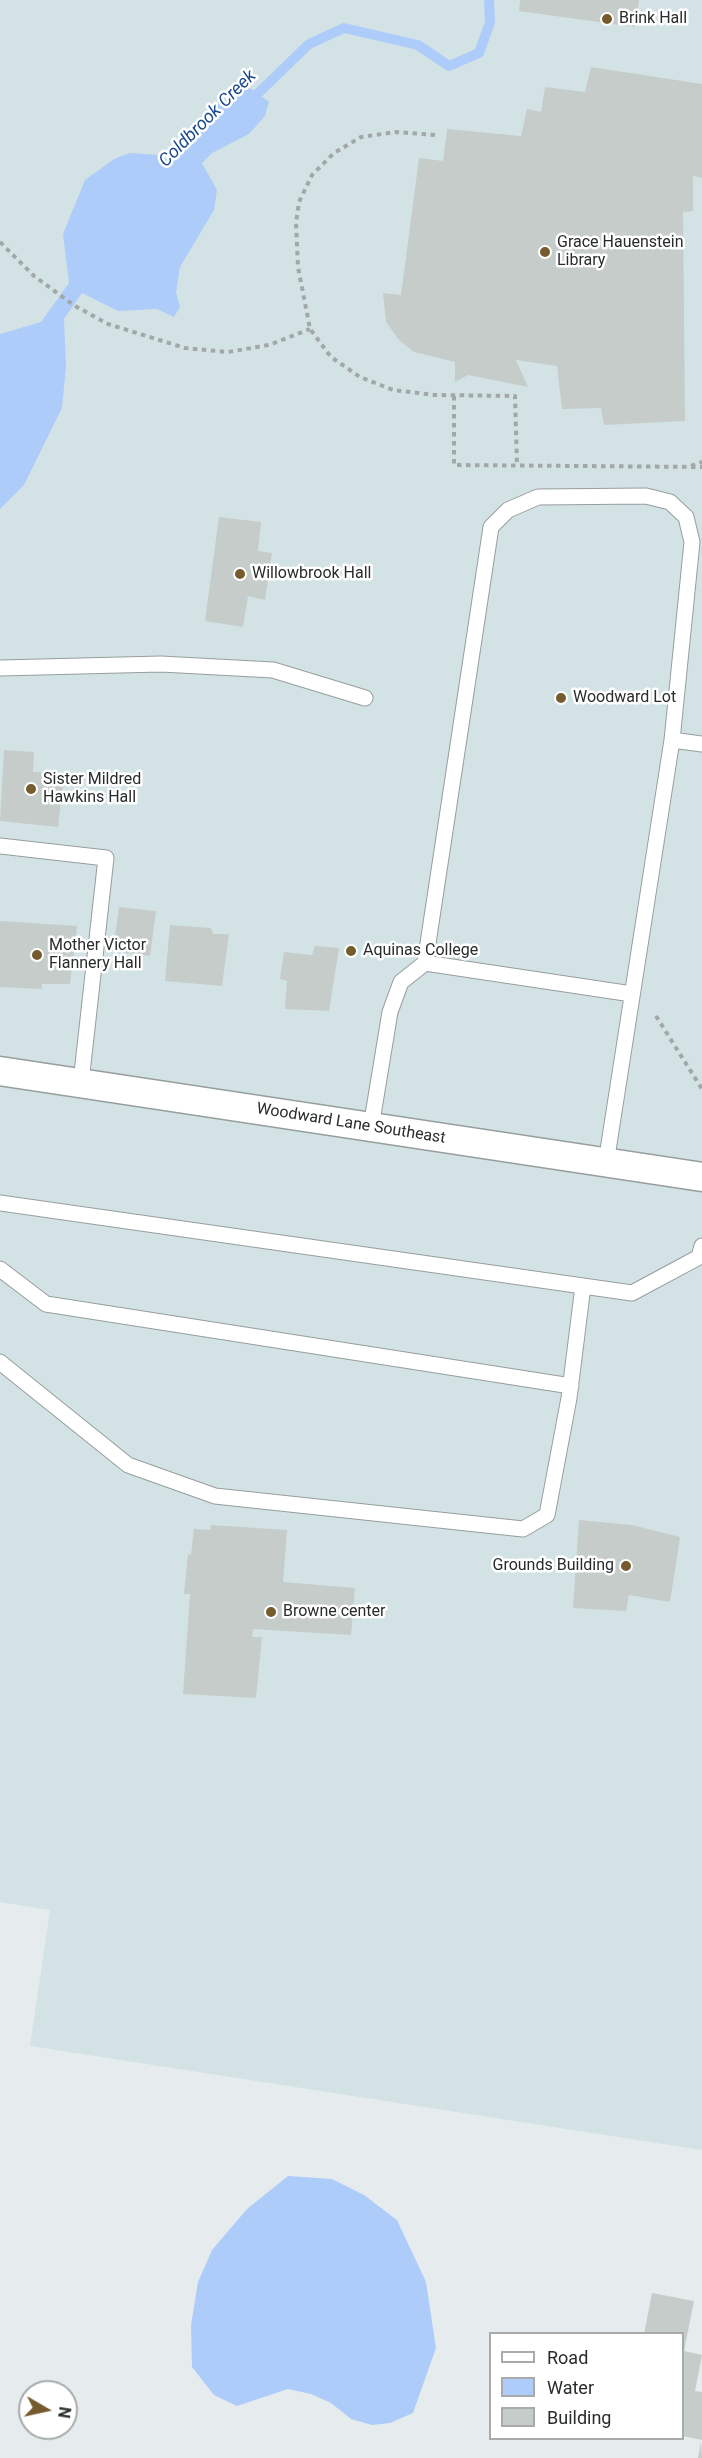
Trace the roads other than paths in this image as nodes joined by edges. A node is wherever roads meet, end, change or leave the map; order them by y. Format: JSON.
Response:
{"nodes":[{"id":1,"x":0,"y":669,"type":"edge"},
{"id":2,"x":365,"y":698,"type":"dead end"},
{"id":3,"x":672,"y":740,"type":"junction"},
{"id":4,"x":702,"y":744,"type":"edge"},
{"id":5,"x":0,"y":846,"type":"edge"},
{"id":6,"x":425,"y":963,"type":"junction"},
{"id":7,"x":632,"y":994,"type":"junction"},
{"id":8,"x":0,"y":1071,"type":"edge"},
{"id":9,"x":81,"y":1082,"type":"junction"},
{"id":10,"x":371,"y":1127,"type":"junction"},
{"id":11,"x":606,"y":1163,"type":"junction"},
{"id":12,"x":702,"y":1178,"type":"edge"},
{"id":13,"x":0,"y":1203,"type":"edge"},
{"id":14,"x":702,"y":1246,"type":"edge"},
{"id":15,"x":0,"y":1269,"type":"edge"},
{"id":16,"x":583,"y":1286,"type":"junction"},
{"id":17,"x":0,"y":1362,"type":"edge"},
{"id":18,"x":571,"y":1386,"type":"junction"}],
"edges":[{"from":1,"to":2,"type":"lane"},
{"from":3,"to":4,"type":"lane"},
{"from":3,"to":6,"type":"lane"},
{"from":3,"to":7,"type":"lane"},
{"from":5,"to":9,"type":"lane"},
{"from":6,"to":7,"type":"lane"},
{"from":6,"to":10,"type":"lane"},
{"from":7,"to":11,"type":"lane"},
{"from":8,"to":9,"type":"street","name":"Woodward Lane Southeast"},
{"from":9,"to":10,"type":"street","name":"Woodward Lane Southeast"},
{"from":10,"to":11,"type":"street","name":"Woodward Lane Southeast"},
{"from":11,"to":12,"type":"street","name":"Woodward Lane Southeast"},
{"from":13,"to":16,"type":"lane"},
{"from":14,"to":16,"type":"lane"},
{"from":15,"to":18,"type":"lane"},
{"from":16,"to":18,"type":"lane"},
{"from":17,"to":18,"type":"lane"}]}
